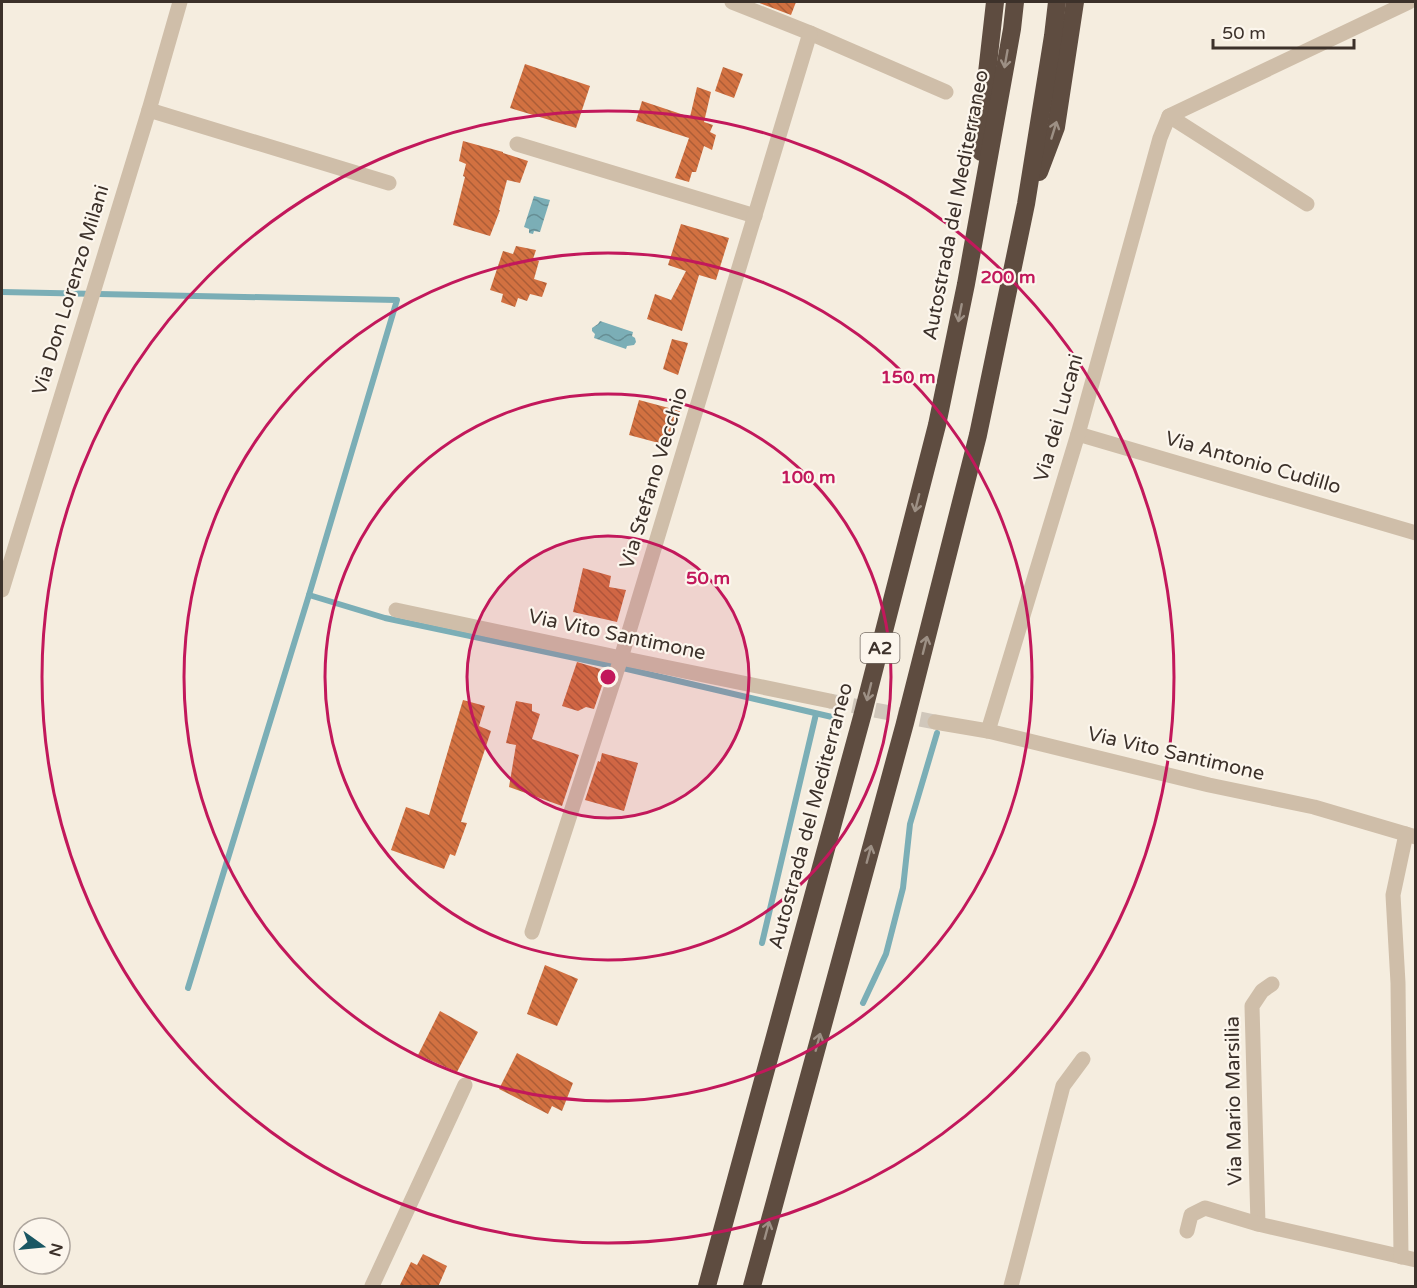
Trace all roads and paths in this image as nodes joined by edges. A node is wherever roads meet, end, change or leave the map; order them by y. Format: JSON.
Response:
{"nodes":[{"id":1,"x":180,"y":2,"type":"edge"},
{"id":2,"x":732,"y":2,"type":"edge"},
{"id":3,"x":995,"y":2,"type":"edge"},
{"id":4,"x":1015,"y":2,"type":"edge"},
{"id":5,"x":1057,"y":2,"type":"edge"},
{"id":6,"x":1075,"y":2,"type":"edge"},
{"id":7,"x":1409,"y":2,"type":"edge"},
{"id":8,"x":810,"y":33,"type":"junction"},
{"id":9,"x":946,"y":92,"type":"dead end"},
{"id":10,"x":149,"y":110,"type":"junction"},
{"id":11,"x":1169,"y":117,"type":"junction"},
{"id":12,"x":517,"y":144,"type":"dead end"},
{"id":13,"x":389,"y":183,"type":"dead end"},
{"id":14,"x":982,"y":191,"type":"junction"},
{"id":15,"x":1026,"y":204,"type":"junction"},
{"id":16,"x":1306,"y":204,"type":"dead end"},
{"id":17,"x":755,"y":216,"type":"junction"},
{"id":18,"x":1078,"y":434,"type":"junction"},
{"id":19,"x":1416,"y":533,"type":"edge"},
{"id":20,"x":2,"y":590,"type":"edge"},
{"id":21,"x":396,"y":610,"type":"dead end"},
{"id":22,"x":621,"y":658,"type":"junction"},
{"id":23,"x":830,"y":701,"type":"tunnel mouth"},
{"id":24,"x":935,"y":722,"type":"tunnel mouth"},
{"id":25,"x":988,"y":731,"type":"junction"},
{"id":26,"x":1411,"y":836,"type":"edge"},
{"id":27,"x":532,"y":933,"type":"dead end"},
{"id":28,"x":1272,"y":984,"type":"dead end"},
{"id":29,"x":1083,"y":1059,"type":"dead end"},
{"id":30,"x":465,"y":1085,"type":"dead end"},
{"id":31,"x":1258,"y":1224,"type":"junction"},
{"id":32,"x":1186,"y":1231,"type":"dead end"},
{"id":33,"x":1408,"y":1258,"type":"edge"},
{"id":34,"x":372,"y":1287,"type":"edge"},
{"id":35,"x":707,"y":1287,"type":"edge"},
{"id":36,"x":752,"y":1287,"type":"edge"},
{"id":37,"x":1011,"y":1287,"type":"edge"}],
"edges":[{"from":1,"to":10,"type":"street","name":"Via Don Lorenzo Milani"},
{"from":2,"to":8,"type":"street"},
{"from":3,"to":14,"type":"highway"},
{"from":4,"to":14,"type":"highway","name":"Autostrada del Mediterraneo","number":"A2","one_way":true},
{"from":5,"to":15,"type":"highway","number":"A2"},
{"from":15,"to":6,"type":"highway","one_way":true},
{"from":7,"to":11,"type":"street"},
{"from":8,"to":9,"type":"street"},
{"from":8,"to":17,"type":"street","name":"Via Stefano Vecchio"},
{"from":10,"to":13,"type":"street"},
{"from":10,"to":20,"type":"street","name":"Via Don Lorenzo Milani"},
{"from":11,"to":16,"type":"street"},
{"from":11,"to":18,"type":"street","name":"Via dei Lucani"},
{"from":12,"to":17,"type":"street"},
{"from":14,"to":35,"type":"highway","name":"Autostrada del Mediterraneo","number":"A2","one_way":true},
{"from":36,"to":15,"type":"highway","number":"A2","one_way":true},
{"from":17,"to":22,"type":"street","name":"Via Stefano Vecchio"},
{"from":18,"to":19,"type":"street","name":"Via Antonio Cudillo"},
{"from":18,"to":25,"type":"street","name":"Via dei Lucani"},
{"from":21,"to":22,"type":"street","name":"Via Vito Santimone"},
{"from":22,"to":23,"type":"street","name":"Via Vito Santimone"},
{"from":22,"to":27,"type":"street","name":"Via Stefano Vecchio"},
{"from":24,"to":25,"type":"street","name":"Via Vito Santimone"},
{"from":25,"to":26,"type":"street","name":"Via Vito Santimone"},
{"from":26,"to":33,"type":"street","name":"Via Vito Santimone"},
{"from":28,"to":31,"type":"street","name":"Via Mario Marsilia"},
{"from":29,"to":37,"type":"street"},
{"from":30,"to":34,"type":"street"},
{"from":31,"to":32,"type":"street","name":"Via Mario Marsilia"},
{"from":31,"to":33,"type":"street","name":"Via Mario Marsilia"}]}
